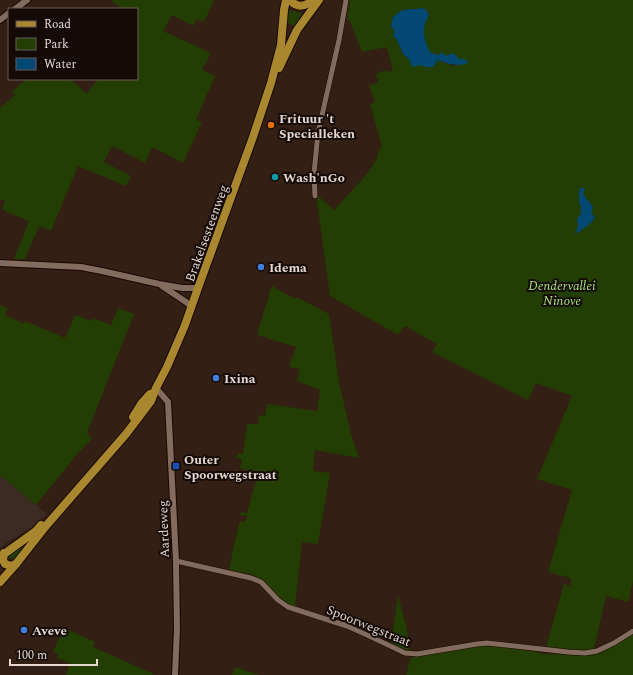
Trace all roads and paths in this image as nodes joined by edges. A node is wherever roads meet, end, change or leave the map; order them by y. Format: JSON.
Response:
{"nodes":[{"id":1,"x":27,"y":0,"type":"edge"},
{"id":2,"x":286,"y":0,"type":"edge"},
{"id":3,"x":290,"y":0,"type":"edge"},
{"id":4,"x":314,"y":0,"type":"edge"},
{"id":5,"x":318,"y":0,"type":"edge"},
{"id":6,"x":346,"y":0,"type":"edge"},
{"id":7,"x":16,"y":8,"type":"edge"},
{"id":8,"x":8,"y":14,"type":"edge"},
{"id":9,"x":0,"y":20,"type":"edge"},
{"id":10,"x":271,"y":83,"type":"junction"},
{"id":11,"x":315,"y":196,"type":"dead end"},
{"id":12,"x":0,"y":263,"type":"edge"},
{"id":13,"x":158,"y":284,"type":"junction"},
{"id":14,"x":198,"y":288,"type":"junction"},
{"id":15,"x":192,"y":307,"type":"junction"},
{"id":16,"x":156,"y":388,"type":"junction"},
{"id":17,"x":2,"y":555,"type":"edge"},
{"id":18,"x":176,"y":561,"type":"junction"},
{"id":19,"x":16,"y":564,"type":"junction"},
{"id":20,"x":0,"y":582,"type":"edge"},
{"id":21,"x":633,"y":631,"type":"edge"},
{"id":22,"x":175,"y":675,"type":"edge"}],
"edges":[{"from":1,"to":7,"type":"street"},
{"from":2,"to":10,"type":"main road","name":"Brakelsesteenweg"},
{"from":3,"to":4,"type":"main road"},
{"from":5,"to":10,"type":"main road","name":"Brakelsesteenweg"},
{"from":6,"to":11,"type":"street"},
{"from":8,"to":9,"type":"street"},
{"from":10,"to":14,"type":"main road","name":"Brakelsesteenweg"},
{"from":12,"to":13,"type":"street"},
{"from":13,"to":14,"type":"street"},
{"from":13,"to":15,"type":"street"},
{"from":14,"to":15,"type":"main road","name":"Brakelsesteenweg"},
{"from":15,"to":16,"type":"main road","name":"Brakelsesteenweg"},
{"from":16,"to":17,"type":"main road","name":"Brakelsesteenweg"},
{"from":16,"to":18,"type":"street","name":"Aardeweg"},
{"from":16,"to":19,"type":"main road","name":"Brakelsesteenweg"},
{"from":17,"to":19,"type":"main road","name":"Brakelsesteenweg"},
{"from":18,"to":21,"type":"street","name":"Spoorwegstraat"},
{"from":18,"to":22,"type":"street","name":"Aardeweg"},
{"from":19,"to":20,"type":"main road","name":"Brakelsesteenweg"}]}
